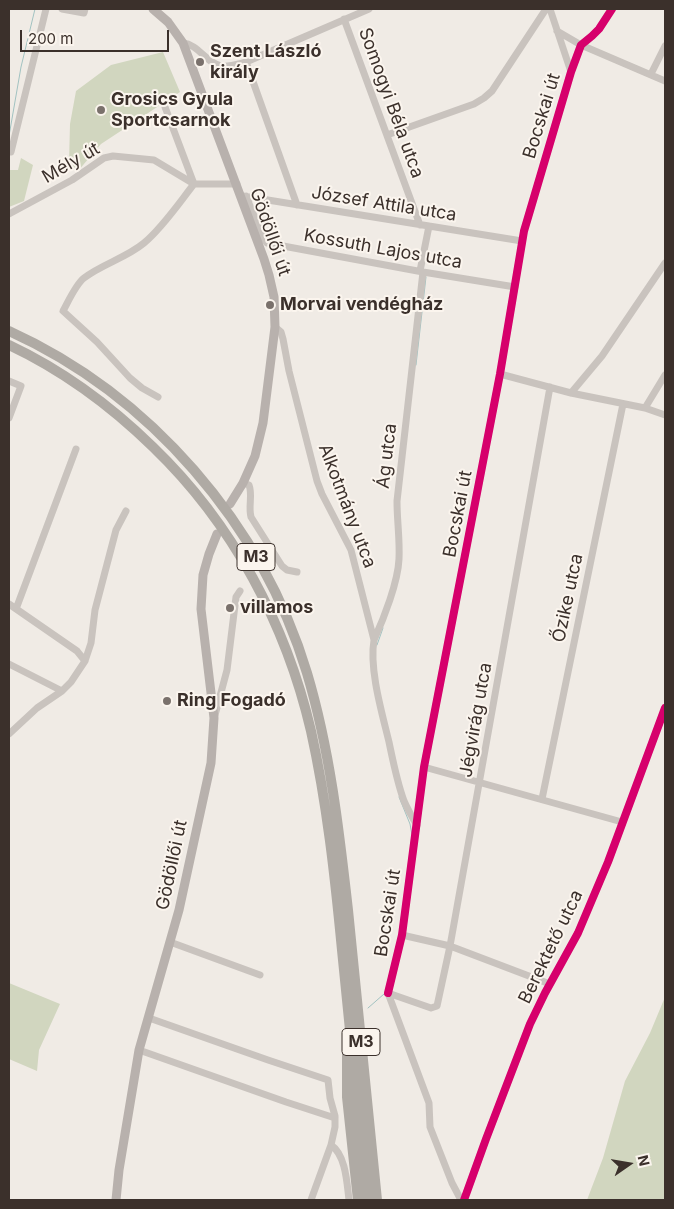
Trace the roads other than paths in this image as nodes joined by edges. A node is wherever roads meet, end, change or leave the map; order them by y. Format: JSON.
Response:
{"nodes":[{"id":1,"x":46,"y":9,"type":"edge"},
{"id":2,"x":62,"y":9,"type":"edge"},
{"id":3,"x":85,"y":9,"type":"edge"},
{"id":4,"x":152,"y":9,"type":"edge"},
{"id":5,"x":369,"y":9,"type":"edge"},
{"id":6,"x":546,"y":9,"type":"edge"},
{"id":7,"x":550,"y":9,"type":"edge"},
{"id":8,"x":612,"y":9,"type":"edge"},
{"id":9,"x":344,"y":19,"type":"junction"},
{"id":10,"x":557,"y":31,"type":"junction"},
{"id":11,"x":183,"y":43,"type":"junction"},
{"id":12,"x":581,"y":45,"type":"junction"},
{"id":13,"x":665,"y":46,"type":"edge"},
{"id":14,"x":246,"y":62,"type":"junction"},
{"id":15,"x":571,"y":72,"type":"junction"},
{"id":16,"x":651,"y":74,"type":"junction"},
{"id":17,"x":665,"y":80,"type":"edge"},
{"id":18,"x":165,"y":106,"type":"dead end"},
{"id":19,"x":387,"y":135,"type":"junction"},
{"id":20,"x":11,"y":152,"type":"dead end"},
{"id":21,"x":194,"y":184,"type":"junction"},
{"id":22,"x":237,"y":184,"type":"junction"},
{"id":23,"x":244,"y":196,"type":"junction"},
{"id":24,"x":297,"y":204,"type":"junction"},
{"id":25,"x":9,"y":214,"type":"edge"},
{"id":26,"x":420,"y":225,"type":"junction"},
{"id":27,"x":429,"y":226,"type":"junction"},
{"id":28,"x":522,"y":241,"type":"junction"},
{"id":29,"x":665,"y":263,"type":"edge"},
{"id":30,"x":422,"y":271,"type":"junction"},
{"id":31,"x":514,"y":287,"type":"junction"},
{"id":32,"x":275,"y":327,"type":"junction"},
{"id":33,"x":9,"y":331,"type":"edge"},
{"id":34,"x":9,"y":345,"type":"edge"},
{"id":35,"x":500,"y":374,"type":"junction"},
{"id":36,"x":665,"y":374,"type":"edge"},
{"id":37,"x":9,"y":381,"type":"edge"},
{"id":38,"x":550,"y":387,"type":"junction"},
{"id":39,"x":570,"y":393,"type":"junction"},
{"id":40,"x":158,"y":397,"type":"dead end"},
{"id":41,"x":623,"y":404,"type":"junction"},
{"id":42,"x":645,"y":408,"type":"junction"},
{"id":43,"x":665,"y":415,"type":"edge"},
{"id":44,"x":9,"y":418,"type":"edge"},
{"id":45,"x":76,"y":449,"type":"dead end"},
{"id":46,"x":243,"y":483,"type":"junction"},
{"id":47,"x":230,"y":504,"type":"dead end"},
{"id":48,"x":126,"y":511,"type":"dead end"},
{"id":49,"x":217,"y":534,"type":"dead end"},
{"id":50,"x":297,"y":572,"type":"dead end"},
{"id":51,"x":240,"y":591,"type":"dead end"},
{"id":52,"x":9,"y":604,"type":"edge"},
{"id":53,"x":16,"y":609,"type":"junction"},
{"id":54,"x":374,"y":640,"type":"junction"},
{"id":55,"x":85,"y":662,"type":"junction"},
{"id":56,"x":9,"y":664,"type":"edge"},
{"id":57,"x":62,"y":691,"type":"junction"},
{"id":58,"x":665,"y":708,"type":"edge"},
{"id":59,"x":214,"y":718,"type":"junction"},
{"id":60,"x":9,"y":734,"type":"edge"},
{"id":61,"x":424,"y":767,"type":"junction"},
{"id":62,"x":480,"y":782,"type":"junction"},
{"id":63,"x":542,"y":799,"type":"junction"},
{"id":64,"x":622,"y":822,"type":"junction"},
{"id":65,"x":417,"y":824,"type":"junction"},
{"id":66,"x":402,"y":935,"type":"junction"},
{"id":67,"x":170,"y":942,"type":"junction"},
{"id":68,"x":450,"y":946,"type":"junction"},
{"id":69,"x":260,"y":975,"type":"dead end"},
{"id":70,"x":550,"y":984,"type":"junction"},
{"id":71,"x":388,"y":993,"type":"junction"},
{"id":72,"x":348,"y":1010,"type":"junction"},
{"id":73,"x":149,"y":1018,"type":"junction"},
{"id":74,"x":139,"y":1050,"type":"junction"},
{"id":75,"x":335,"y":1118,"type":"junction"},
{"id":76,"x":331,"y":1145,"type":"junction"},
{"id":77,"x":116,"y":1200,"type":"edge"},
{"id":78,"x":311,"y":1200,"type":"edge"},
{"id":79,"x":349,"y":1200,"type":"edge"},
{"id":80,"x":358,"y":1200,"type":"edge"},
{"id":81,"x":368,"y":1200,"type":"edge"},
{"id":82,"x":377,"y":1200,"type":"edge"},
{"id":83,"x":462,"y":1200,"type":"edge"}],
"edges":[{"from":1,"to":20,"type":"street"},
{"from":2,"to":3,"type":"street"},
{"from":4,"to":11,"type":"main road","name":"Gödöllői út"},
{"from":5,"to":9,"type":"street"},
{"from":6,"to":19,"type":"street"},
{"from":7,"to":10,"type":"street"},
{"from":8,"to":12,"type":"street"},
{"from":9,"to":14,"type":"street"},
{"from":9,"to":19,"type":"street","name":"Somogyi Béla utca"},
{"from":10,"to":12,"type":"street"},
{"from":10,"to":15,"type":"street"},
{"from":11,"to":14,"type":"street"},
{"from":11,"to":22,"type":"main road","name":"Gödöllői út"},
{"from":12,"to":15,"type":"street","name":"Bocskai út"},
{"from":12,"to":16,"type":"street"},
{"from":13,"to":16,"type":"street"},
{"from":14,"to":24,"type":"street"},
{"from":15,"to":28,"type":"street","name":"Bocskai út"},
{"from":16,"to":17,"type":"street"},
{"from":18,"to":21,"type":"street"},
{"from":19,"to":26,"type":"street","name":"Somogyi Béla utca"},
{"from":21,"to":22,"type":"street"},
{"from":21,"to":25,"type":"street","name":"Mély út"},
{"from":21,"to":40,"type":"street"},
{"from":22,"to":23,"type":"main road","name":"Gödöllői út"},
{"from":23,"to":24,"type":"street","name":"József Attila utca"},
{"from":23,"to":30,"type":"street","name":"Kossuth Lajos utca"},
{"from":23,"to":32,"type":"main road","name":"Gödöllői út"},
{"from":24,"to":26,"type":"street","name":"József Attila utca"},
{"from":26,"to":27,"type":"street","name":"József Attila utca"},
{"from":27,"to":28,"type":"street","name":"József Attila utca"},
{"from":27,"to":30,"type":"street","name":"Ág utca"},
{"from":28,"to":31,"type":"street","name":"Bocskai út"},
{"from":29,"to":39,"type":"street"},
{"from":30,"to":31,"type":"street","name":"Kossuth Lajos utca"},
{"from":30,"to":54,"type":"street","name":"Ág utca"},
{"from":31,"to":35,"type":"street","name":"Bocskai út"},
{"from":32,"to":46,"type":"main road","name":"Gödöllői út"},
{"from":32,"to":54,"type":"street","name":"Alkotmány utca"},
{"from":33,"to":82,"type":"highway","number":"M3"},
{"from":34,"to":72,"type":"highway","number":"M3"},
{"from":35,"to":38,"type":"street"},
{"from":35,"to":61,"type":"street","name":"Bocskai út"},
{"from":36,"to":42,"type":"street"},
{"from":37,"to":44,"type":"street"},
{"from":38,"to":39,"type":"street"},
{"from":38,"to":62,"type":"street","name":"Jégvirág utca"},
{"from":39,"to":41,"type":"street"},
{"from":41,"to":42,"type":"street"},
{"from":41,"to":63,"type":"street","name":"Őzike utca"},
{"from":42,"to":43,"type":"street"},
{"from":45,"to":53,"type":"street"},
{"from":46,"to":47,"type":"main road","name":"Gödöllői út"},
{"from":46,"to":50,"type":"street"},
{"from":48,"to":55,"type":"street"},
{"from":49,"to":59,"type":"main road","name":"Gödöllői út"},
{"from":51,"to":59,"type":"street"},
{"from":52,"to":53,"type":"street"},
{"from":53,"to":55,"type":"street"},
{"from":54,"to":65,"type":"street"},
{"from":55,"to":57,"type":"street"},
{"from":56,"to":57,"type":"street"},
{"from":57,"to":60,"type":"street"},
{"from":58,"to":64,"type":"street","name":"Berektető utca"},
{"from":59,"to":67,"type":"main road","name":"Gödöllői út"},
{"from":61,"to":62,"type":"street"},
{"from":61,"to":65,"type":"street","name":"Bocskai út"},
{"from":62,"to":63,"type":"street"},
{"from":62,"to":68,"type":"street","name":"Jégvirág utca"},
{"from":63,"to":64,"type":"street"},
{"from":64,"to":70,"type":"street","name":"Berektető utca"},
{"from":65,"to":66,"type":"street","name":"Bocskai út"},
{"from":66,"to":68,"type":"street"},
{"from":66,"to":71,"type":"street","name":"Bocskai út"},
{"from":67,"to":69,"type":"street"},
{"from":67,"to":73,"type":"main road","name":"Gödöllői út"},
{"from":68,"to":70,"type":"street"},
{"from":68,"to":71,"type":"street","name":"Jégvirág utca"},
{"from":70,"to":83,"type":"street","name":"Berektető utca"},
{"from":71,"to":83,"type":"street"},
{"from":72,"to":80,"type":"highway"},
{"from":72,"to":81,"type":"highway","number":"M3"},
{"from":73,"to":74,"type":"main road","name":"Gödöllői út"},
{"from":73,"to":75,"type":"street"},
{"from":74,"to":75,"type":"street"},
{"from":74,"to":77,"type":"main road","name":"Gödöllői út"},
{"from":75,"to":76,"type":"street"},
{"from":76,"to":78,"type":"street"},
{"from":76,"to":79,"type":"street"}]}
